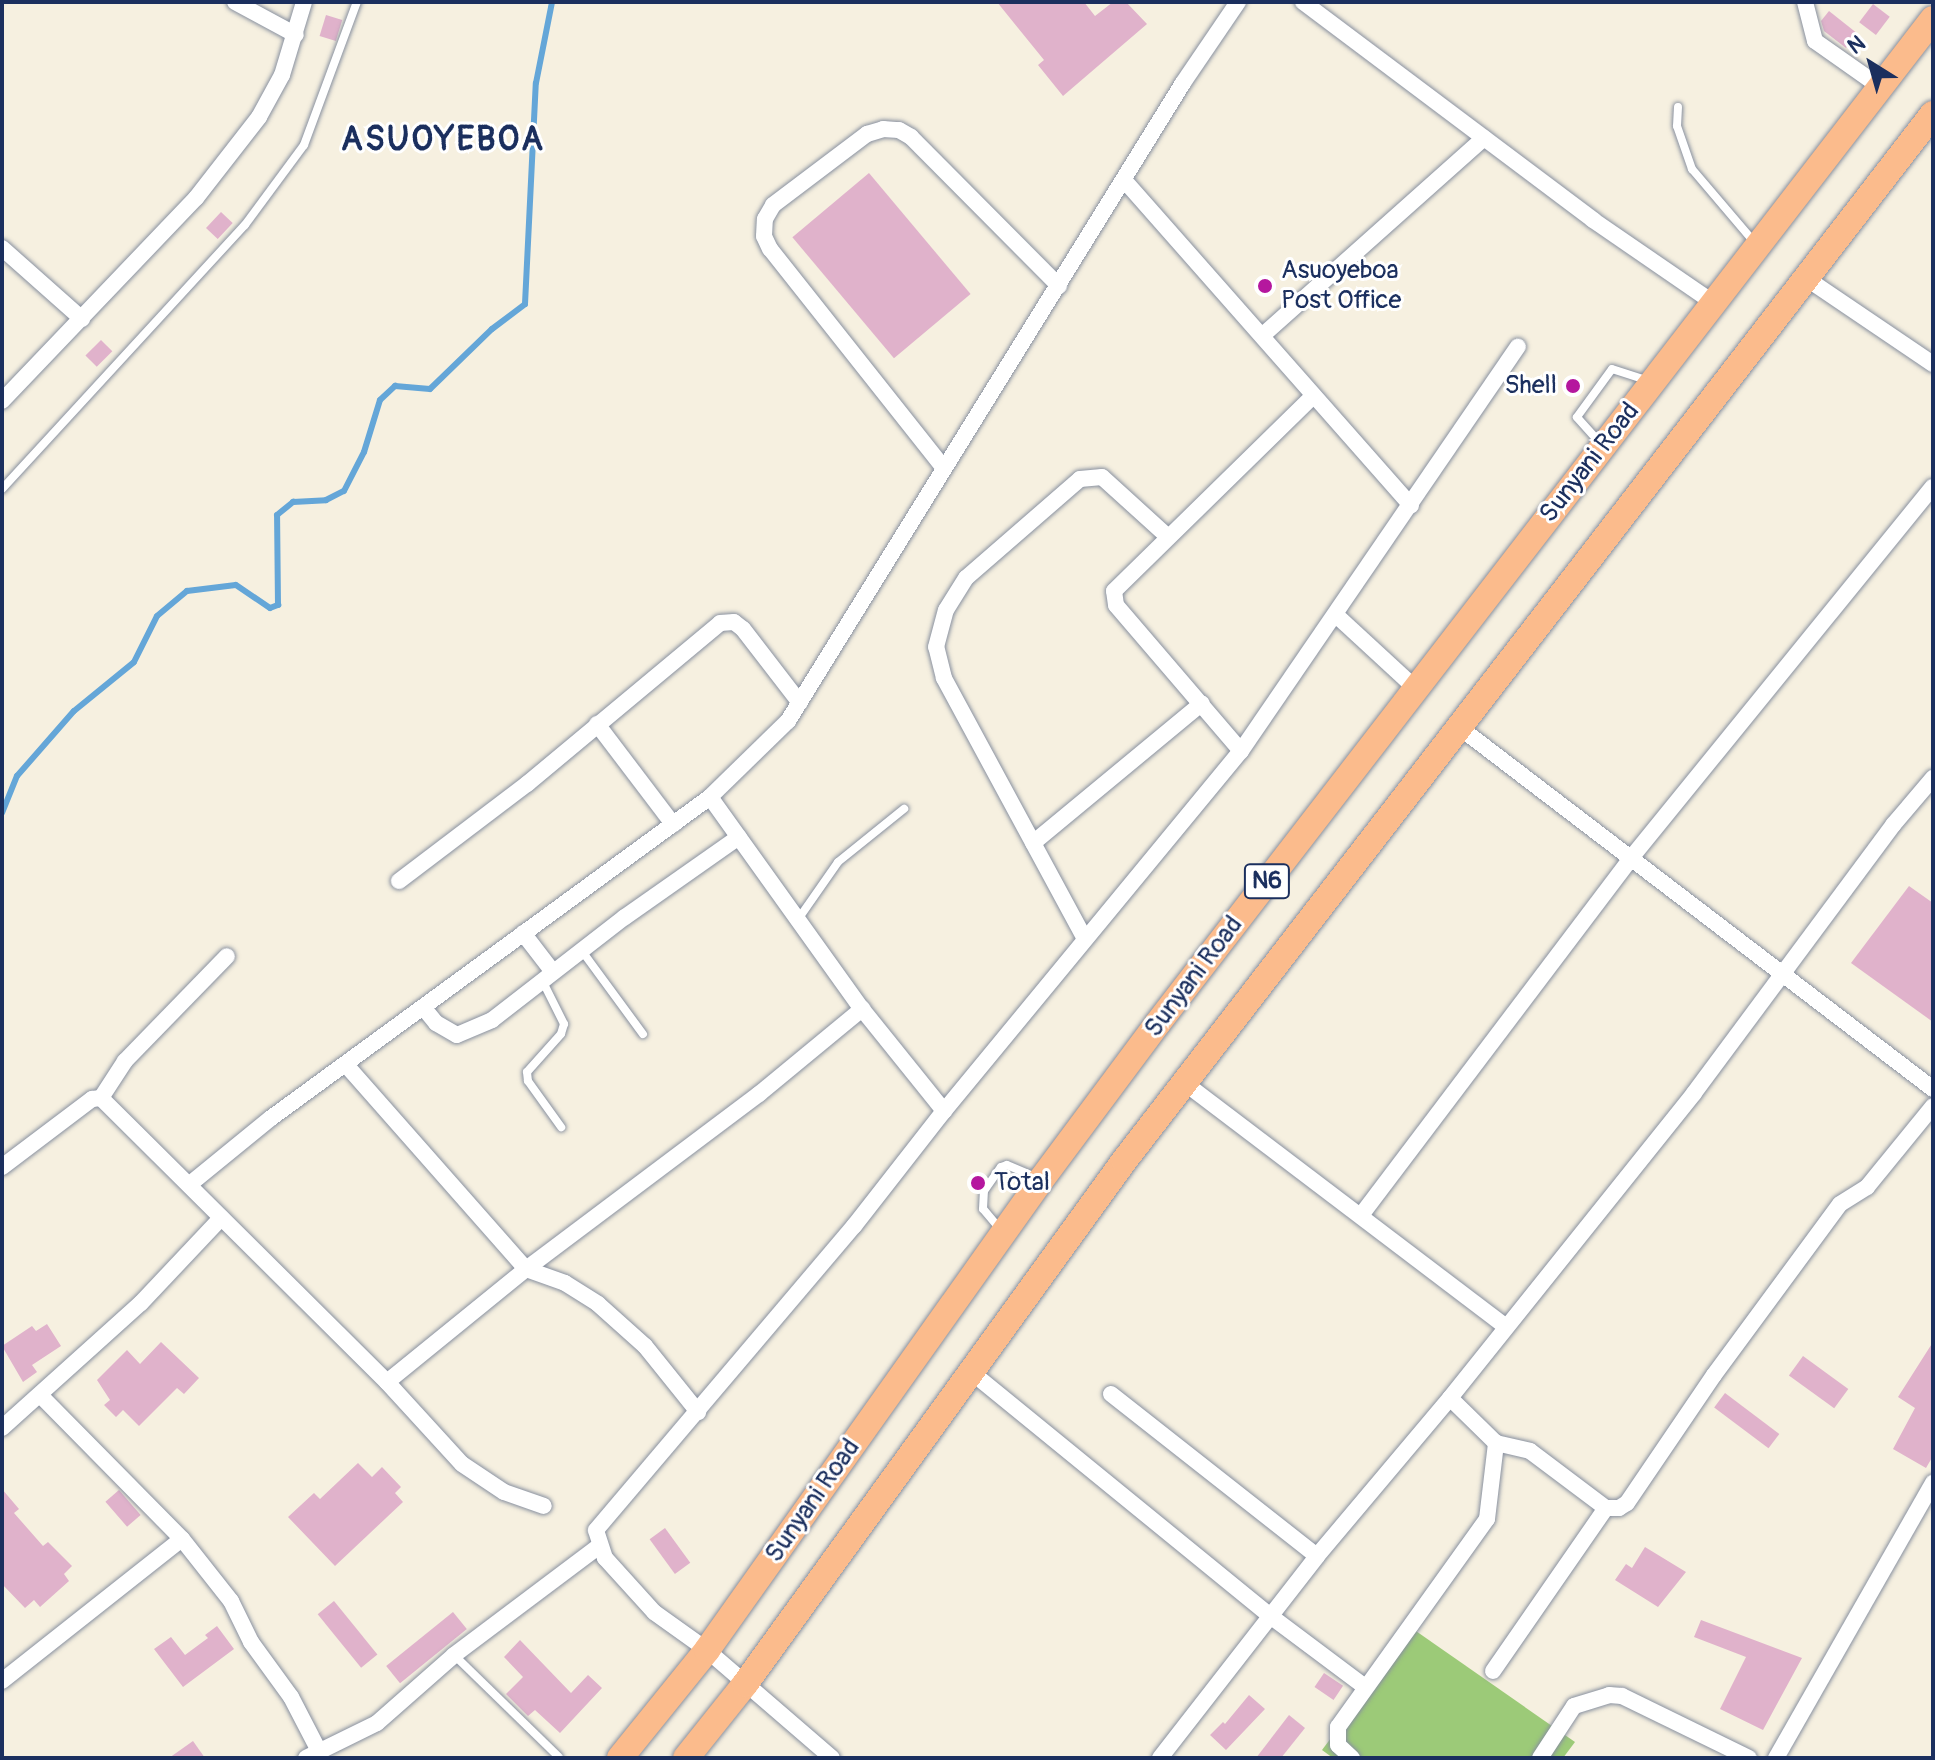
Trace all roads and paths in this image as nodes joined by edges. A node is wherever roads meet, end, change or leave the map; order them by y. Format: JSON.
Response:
{"nodes":[{"id":1,"x":235,"y":2,"type":"edge"},
{"id":2,"x":304,"y":2,"type":"edge"},
{"id":3,"x":357,"y":2,"type":"edge"},
{"id":4,"x":1238,"y":2,"type":"edge"},
{"id":5,"x":1303,"y":2,"type":"edge"},
{"id":6,"x":1805,"y":2,"type":"edge"},
{"id":7,"x":1933,"y":19,"type":"edge"},
{"id":8,"x":296,"y":35,"type":"junction"},
{"id":9,"x":1879,"y":86,"type":"junction"},
{"id":10,"x":1678,"y":107,"type":"dead end"},
{"id":11,"x":1933,"y":114,"type":"edge"},
{"id":12,"x":1484,"y":138,"type":"junction"},
{"id":13,"x":1124,"y":180,"type":"junction"},
{"id":14,"x":1758,"y":247,"type":"junction"},
{"id":15,"x":2,"y":248,"type":"edge"},
{"id":16,"x":1806,"y":278,"type":"junction"},
{"id":17,"x":1059,"y":286,"type":"junction"},
{"id":18,"x":1715,"y":304,"type":"junction"},
{"id":19,"x":82,"y":319,"type":"junction"},
{"id":20,"x":1263,"y":335,"type":"junction"},
{"id":21,"x":1518,"y":347,"type":"dead end"},
{"id":22,"x":1933,"y":364,"type":"edge"},
{"id":23,"x":1653,"y":383,"type":"junction"},
{"id":24,"x":1313,"y":396,"type":"junction"},
{"id":25,"x":2,"y":401,"type":"edge"},
{"id":26,"x":1603,"y":446,"type":"junction"},
{"id":27,"x":943,"y":467,"type":"junction"},
{"id":28,"x":1933,"y":487,"type":"edge"},
{"id":29,"x":2,"y":489,"type":"edge"},
{"id":30,"x":1411,"y":506,"type":"junction"},
{"id":31,"x":1167,"y":536,"type":"junction"},
{"id":32,"x":1336,"y":615,"type":"junction"},
{"id":33,"x":1415,"y":688,"type":"junction"},
{"id":34,"x":800,"y":703,"type":"junction"},
{"id":35,"x":1202,"y":703,"type":"junction"},
{"id":36,"x":597,"y":724,"type":"junction"},
{"id":37,"x":1459,"y":727,"type":"junction"},
{"id":38,"x":1241,"y":751,"type":"junction"},
{"id":39,"x":1933,"y":778,"type":"edge"},
{"id":40,"x":710,"y":797,"type":"junction"},
{"id":41,"x":904,"y":809,"type":"dead end"},
{"id":42,"x":673,"y":824,"type":"junction"},
{"id":43,"x":739,"y":837,"type":"junction"},
{"id":44,"x":1033,"y":843,"type":"junction"},
{"id":45,"x":1631,"y":858,"type":"junction"},
{"id":46,"x":399,"y":881,"type":"dead end"},
{"id":47,"x":799,"y":918,"type":"junction"},
{"id":48,"x":523,"y":933,"type":"junction"},
{"id":49,"x":1085,"y":939,"type":"junction"},
{"id":50,"x":582,"y":951,"type":"junction"},
{"id":51,"x":227,"y":956,"type":"dead end"},
{"id":52,"x":1782,"y":975,"type":"junction"},
{"id":53,"x":548,"y":977,"type":"junction"},
{"id":54,"x":423,"y":1007,"type":"junction"},
{"id":55,"x":862,"y":1009,"type":"junction"},
{"id":56,"x":643,"y":1034,"type":"dead end"},
{"id":57,"x":347,"y":1066,"type":"junction"},
{"id":58,"x":1930,"y":1081,"type":"edge"},
{"id":59,"x":1186,"y":1084,"type":"junction"},
{"id":60,"x":101,"y":1098,"type":"junction"},
{"id":61,"x":1933,"y":1106,"type":"edge"},
{"id":62,"x":944,"y":1111,"type":"junction"},
{"id":63,"x":561,"y":1127,"type":"dead end"},
{"id":64,"x":2,"y":1167,"type":"edge"},
{"id":65,"x":1041,"y":1180,"type":"junction"},
{"id":66,"x":190,"y":1184,"type":"junction"},
{"id":67,"x":1362,"y":1214,"type":"junction"},
{"id":68,"x":221,"y":1218,"type":"junction"},
{"id":69,"x":1003,"y":1232,"type":"junction"},
{"id":70,"x":526,"y":1269,"type":"junction"},
{"id":71,"x":1505,"y":1326,"type":"junction"},
{"id":72,"x":970,"y":1371,"type":"junction"},
{"id":73,"x":387,"y":1382,"type":"junction"},
{"id":74,"x":1111,"y":1394,"type":"dead end"},
{"id":75,"x":41,"y":1396,"type":"junction"},
{"id":76,"x":1450,"y":1398,"type":"junction"},
{"id":77,"x":698,"y":1412,"type":"junction"},
{"id":78,"x":2,"y":1428,"type":"edge"},
{"id":79,"x":1496,"y":1443,"type":"junction"},
{"id":80,"x":1933,"y":1483,"type":"edge"},
{"id":81,"x":544,"y":1506,"type":"dead end"},
{"id":82,"x":1606,"y":1508,"type":"junction"},
{"id":83,"x":182,"y":1539,"type":"junction"},
{"id":84,"x":599,"y":1546,"type":"junction"},
{"id":85,"x":1317,"y":1556,"type":"junction"},
{"id":86,"x":1269,"y":1615,"type":"junction"},
{"id":87,"x":707,"y":1650,"type":"junction"},
{"id":88,"x":454,"y":1655,"type":"junction"},
{"id":89,"x":1493,"y":1671,"type":"dead end"},
{"id":90,"x":2,"y":1681,"type":"edge"},
{"id":91,"x":745,"y":1684,"type":"junction"},
{"id":92,"x":1364,"y":1686,"type":"junction"},
{"id":93,"x":312,"y":1754,"type":"edge"},
{"id":94,"x":559,"y":1757,"type":"edge"},
{"id":95,"x":620,"y":1758,"type":"edge"},
{"id":96,"x":686,"y":1758,"type":"edge"},
{"id":97,"x":832,"y":1758,"type":"edge"},
{"id":98,"x":1160,"y":1758,"type":"edge"},
{"id":99,"x":1352,"y":1758,"type":"edge"},
{"id":100,"x":1540,"y":1758,"type":"edge"},
{"id":101,"x":1749,"y":1758,"type":"edge"},
{"id":102,"x":1776,"y":1758,"type":"edge"}],
"edges":[{"from":1,"to":8,"type":"street"},
{"from":2,"to":8,"type":"street"},
{"from":3,"to":29,"type":"lane"},
{"from":4,"to":13,"type":"street"},
{"from":5,"to":12,"type":"street"},
{"from":6,"to":9,"type":"street"},
{"from":7,"to":9,"type":"main road","name":"Sunyani Road","number":"N6"},
{"from":8,"to":19,"type":"street"},
{"from":9,"to":14,"type":"main road","name":"Sunyani Road","number":"N6"},
{"from":10,"to":14,"type":"lane"},
{"from":11,"to":16,"type":"main road","number":"N6"},
{"from":12,"to":18,"type":"street"},
{"from":12,"to":20,"type":"street"},
{"from":13,"to":17,"type":"street"},
{"from":13,"to":20,"type":"street"},
{"from":14,"to":18,"type":"main road","name":"Sunyani Road","number":"N6"},
{"from":15,"to":19,"type":"street"},
{"from":16,"to":22,"type":"street"},
{"from":16,"to":37,"type":"main road","number":"N6"},
{"from":17,"to":27,"type":"street"},
{"from":17,"to":27,"type":"street"},
{"from":18,"to":23,"type":"main road","name":"Sunyani Road","number":"N6"},
{"from":19,"to":25,"type":"street"},
{"from":20,"to":24,"type":"street"},
{"from":21,"to":30,"type":"street"},
{"from":23,"to":26,"type":"main road","name":"Sunyani Road","number":"N6"},
{"from":23,"to":26,"type":"lane"},
{"from":24,"to":30,"type":"street"},
{"from":24,"to":31,"type":"street"},
{"from":26,"to":33,"type":"main road","name":"Sunyani Road","number":"N6"},
{"from":27,"to":34,"type":"street"},
{"from":28,"to":45,"type":"street"},
{"from":30,"to":32,"type":"street"},
{"from":31,"to":35,"type":"street"},
{"from":31,"to":44,"type":"street"},
{"from":32,"to":33,"type":"street"},
{"from":32,"to":38,"type":"street"},
{"from":33,"to":65,"type":"main road","name":"Sunyani Road","number":"N6"},
{"from":34,"to":36,"type":"street"},
{"from":34,"to":40,"type":"street"},
{"from":35,"to":38,"type":"street"},
{"from":35,"to":44,"type":"street"},
{"from":36,"to":42,"type":"street"},
{"from":36,"to":46,"type":"street"},
{"from":37,"to":45,"type":"street"},
{"from":37,"to":59,"type":"main road","number":"N6"},
{"from":38,"to":49,"type":"street"},
{"from":39,"to":52,"type":"street"},
{"from":40,"to":42,"type":"street"},
{"from":40,"to":43,"type":"street"},
{"from":41,"to":47,"type":"lane"},
{"from":42,"to":48,"type":"street"},
{"from":43,"to":47,"type":"street"},
{"from":43,"to":50,"type":"street"},
{"from":44,"to":49,"type":"street"},
{"from":45,"to":52,"type":"street"},
{"from":45,"to":67,"type":"street"},
{"from":47,"to":55,"type":"street"},
{"from":48,"to":53,"type":"street"},
{"from":48,"to":54,"type":"street"},
{"from":49,"to":62,"type":"street"},
{"from":50,"to":53,"type":"street"},
{"from":50,"to":56,"type":"lane"},
{"from":51,"to":60,"type":"street"},
{"from":52,"to":58,"type":"street"},
{"from":52,"to":71,"type":"street"},
{"from":53,"to":54,"type":"street"},
{"from":53,"to":63,"type":"lane"},
{"from":54,"to":57,"type":"street"},
{"from":55,"to":62,"type":"street"},
{"from":55,"to":70,"type":"street"},
{"from":57,"to":66,"type":"street"},
{"from":57,"to":70,"type":"street"},
{"from":59,"to":67,"type":"street"},
{"from":59,"to":72,"type":"main road","number":"N6"},
{"from":60,"to":64,"type":"street"},
{"from":60,"to":66,"type":"street"},
{"from":61,"to":82,"type":"street"},
{"from":62,"to":77,"type":"street"},
{"from":65,"to":69,"type":"main road","name":"Sunyani Road","number":"N6"},
{"from":65,"to":69,"type":"lane"},
{"from":66,"to":68,"type":"street"},
{"from":67,"to":71,"type":"street"},
{"from":68,"to":73,"type":"street"},
{"from":68,"to":75,"type":"street"},
{"from":69,"to":87,"type":"main road","name":"Sunyani Road","number":"N6"},
{"from":70,"to":73,"type":"street"},
{"from":70,"to":77,"type":"street"},
{"from":71,"to":76,"type":"street"},
{"from":72,"to":86,"type":"street"},
{"from":72,"to":91,"type":"main road","number":"N6"},
{"from":73,"to":81,"type":"street"},
{"from":74,"to":85,"type":"street"},
{"from":75,"to":78,"type":"street"},
{"from":75,"to":83,"type":"street"},
{"from":76,"to":79,"type":"street"},
{"from":76,"to":85,"type":"street"},
{"from":77,"to":84,"type":"street"},
{"from":79,"to":82,"type":"street"},
{"from":79,"to":92,"type":"street"},
{"from":80,"to":102,"type":"street"},
{"from":82,"to":89,"type":"street"},
{"from":83,"to":90,"type":"street"},
{"from":83,"to":93,"type":"street"},
{"from":84,"to":87,"type":"street"},
{"from":84,"to":88,"type":"street"},
{"from":85,"to":86,"type":"street"},
{"from":86,"to":92,"type":"street"},
{"from":86,"to":98,"type":"street"},
{"from":87,"to":91,"type":"street"},
{"from":87,"to":95,"type":"main road","name":"Sunyani Road","number":"N6"},
{"from":88,"to":93,"type":"street"},
{"from":88,"to":94,"type":"lane"},
{"from":91,"to":96,"type":"main road","number":"N6"},
{"from":91,"to":97,"type":"street"},
{"from":92,"to":99,"type":"street"},
{"from":100,"to":101,"type":"street"}]}
